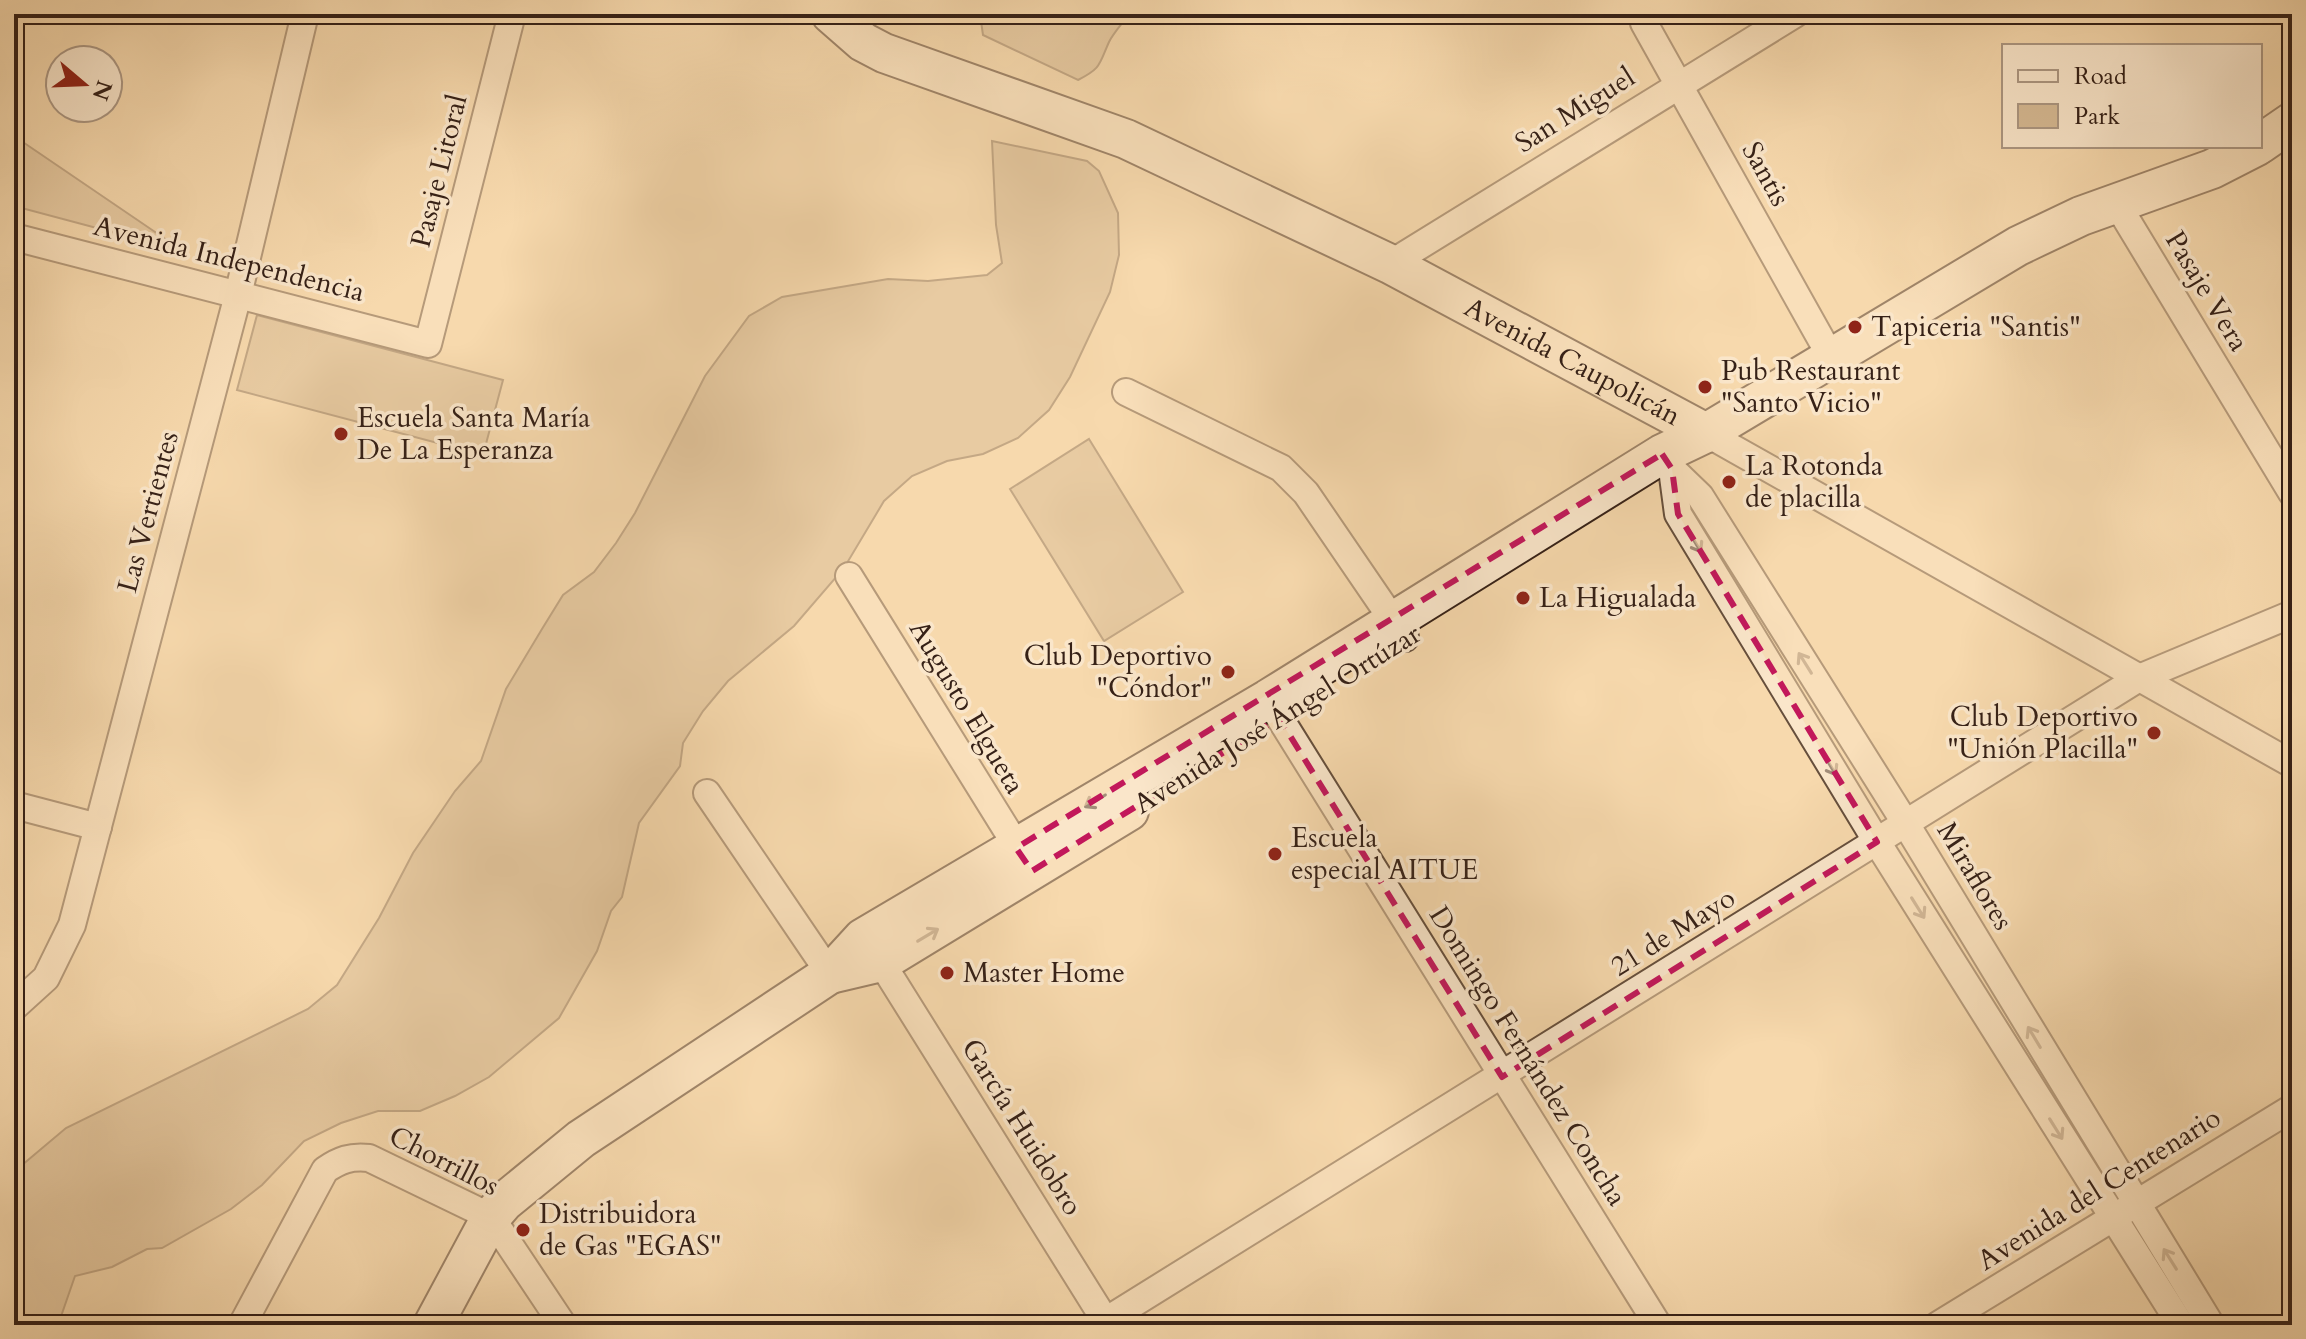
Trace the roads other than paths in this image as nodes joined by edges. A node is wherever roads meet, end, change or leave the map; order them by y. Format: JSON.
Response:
{"nodes":[{"id":1,"x":305,"y":14,"type":"edge"},
{"id":2,"x":512,"y":14,"type":"edge"},
{"id":3,"x":831,"y":14,"type":"edge"},
{"id":4,"x":1795,"y":14,"type":"edge"},
{"id":5,"x":1644,"y":23,"type":"dead end"},
{"id":6,"x":1679,"y":83,"type":"junction"},
{"id":7,"x":2292,"y":122,"type":"edge"},
{"id":8,"x":2262,"y":142,"type":"edge"},
{"id":9,"x":2252,"y":148,"type":"edge"},
{"id":10,"x":2117,"y":204,"type":"junction"},
{"id":11,"x":14,"y":237,"type":"edge"},
{"id":12,"x":1390,"y":264,"type":"junction"},
{"id":13,"x":238,"y":295,"type":"junction"},
{"id":14,"x":428,"y":344,"type":"joint"},
{"id":15,"x":1831,"y":357,"type":"junction"},
{"id":16,"x":1126,"y":392,"type":"dead end"},
{"id":17,"x":1706,"y":433,"type":"junction"},
{"id":18,"x":1667,"y":462,"type":"junction"},
{"id":19,"x":2292,"y":493,"type":"edge"},
{"id":20,"x":849,"y":576,"type":"dead end"},
{"id":21,"x":2292,"y":614,"type":"edge"},
{"id":22,"x":1399,"y":629,"type":"junction"},
{"id":23,"x":2139,"y":678,"type":"junction"},
{"id":24,"x":1274,"y":708,"type":"junction"},
{"id":25,"x":2292,"y":764,"type":"edge"},
{"id":26,"x":707,"y":793,"type":"dead end"},
{"id":27,"x":14,"y":805,"type":"edge"},
{"id":28,"x":1906,"y":824,"type":"junction"},
{"id":29,"x":98,"y":827,"type":"junction"},
{"id":30,"x":1877,"y":842,"type":"junction"},
{"id":31,"x":1024,"y":860,"type":"junction"},
{"id":32,"x":881,"y":962,"type":"junction"},
{"id":33,"x":830,"y":974,"type":"junction"},
{"id":34,"x":14,"y":1007,"type":"edge"},
{"id":35,"x":1502,"y":1077,"type":"junction"},
{"id":36,"x":2292,"y":1108,"type":"edge"},
{"id":37,"x":2136,"y":1205,"type":"junction"},
{"id":38,"x":491,"y":1217,"type":"junction"},
{"id":39,"x":2113,"y":1219,"type":"junction"},
{"id":40,"x":1104,"y":1324,"type":"edge"},
{"id":41,"x":242,"y":1325,"type":"edge"},
{"id":42,"x":433,"y":1325,"type":"edge"},
{"id":43,"x":563,"y":1325,"type":"edge"},
{"id":44,"x":1658,"y":1325,"type":"edge"},
{"id":45,"x":1938,"y":1325,"type":"edge"},
{"id":46,"x":2181,"y":1325,"type":"edge"},
{"id":47,"x":2211,"y":1325,"type":"edge"}],
"edges":[{"from":1,"to":13,"type":"street","name":"Las Vertientes"},
{"from":2,"to":14,"type":"street","name":"Pasaje Litoral"},
{"from":3,"to":12,"type":"street","name":"Avenida Caupolicán"},
{"from":4,"to":6,"type":"street","name":"San Miguel"},
{"from":5,"to":6,"type":"street","name":"Santis"},
{"from":6,"to":12,"type":"street","name":"San Miguel"},
{"from":6,"to":15,"type":"street","name":"Santis"},
{"from":7,"to":8,"type":"street","name":"Avenida José Ángel Ortúzar"},
{"from":9,"to":10,"type":"street","name":"Avenida José Ángel Ortúzar"},
{"from":10,"to":15,"type":"street","name":"Avenida José Ángel Ortúzar"},
{"from":10,"to":19,"type":"street","name":"Pasaje Vera"},
{"from":11,"to":13,"type":"street","name":"Avenida Independencia"},
{"from":12,"to":17,"type":"street","name":"Avenida Caupolicán"},
{"from":13,"to":14,"type":"street","name":"Avenida Independencia"},
{"from":13,"to":29,"type":"street","name":"Las Vertientes"},
{"from":15,"to":17,"type":"street","name":"Avenida José Ángel Ortúzar"},
{"from":16,"to":22,"type":"street"},
{"from":17,"to":18,"type":"street","name":"Avenida José Ángel Ortúzar"},
{"from":17,"to":23,"type":"street","name":"Avenida Caupolicán"},
{"from":18,"to":22,"type":"street","name":"Avenida José Ángel Ortúzar"},
{"from":28,"to":18,"type":"street","name":"Miraflores","one_way":true},
{"from":18,"to":30,"type":"street","one_way":true},
{"from":20,"to":31,"type":"street","name":"Augusto Elgueta"},
{"from":21,"to":23,"type":"street","name":"21 de Mayo"},
{"from":22,"to":24,"type":"street","name":"Avenida José Ángel Ortúzar"},
{"from":23,"to":25,"type":"street","name":"Avenida Caupolicán"},
{"from":23,"to":28,"type":"street","name":"21 de Mayo"},
{"from":24,"to":31,"type":"street","name":"Avenida José Ángel Ortúzar"},
{"from":24,"to":35,"type":"street","name":"Domingo Fernández Concha"},
{"from":26,"to":33,"type":"street"},
{"from":27,"to":29,"type":"street"},
{"from":28,"to":30,"type":"street","name":"21 de Mayo"},
{"from":37,"to":28,"type":"street","name":"Miraflores","one_way":true},
{"from":29,"to":34,"type":"street","name":"Las Vertientes"},
{"from":30,"to":35,"type":"street","name":"21 de Mayo"},
{"from":30,"to":39,"type":"street","one_way":true},
{"from":32,"to":31,"type":"street","name":"Avenida José Ángel Ortúzar","one_way":true},
{"from":31,"to":33,"type":"street","name":"Avenida José Ángel Ortúzar"},
{"from":32,"to":33,"type":"street","name":"Avenida José Ángel Ortúzar"},
{"from":32,"to":40,"type":"street","name":"García Huidobro"},
{"from":33,"to":38,"type":"street","name":"Avenida José Ángel Ortúzar"},
{"from":35,"to":40,"type":"street","name":"21 de Mayo"},
{"from":35,"to":44,"type":"street","name":"Domingo Fernández Concha"},
{"from":36,"to":37,"type":"street","name":"Avenida del Centenario"},
{"from":37,"to":39,"type":"street","name":"Avenida del Centenario"},
{"from":47,"to":37,"type":"street","name":"Miraflores","one_way":true},
{"from":38,"to":41,"type":"street","name":"Chorrillos"},
{"from":38,"to":42,"type":"street","name":"Avenida José Ángel Ortúzar"},
{"from":38,"to":43,"type":"street","name":"Chorrillos"},
{"from":39,"to":45,"type":"street","name":"Avenida del Centenario"},
{"from":39,"to":46,"type":"street"}]}
